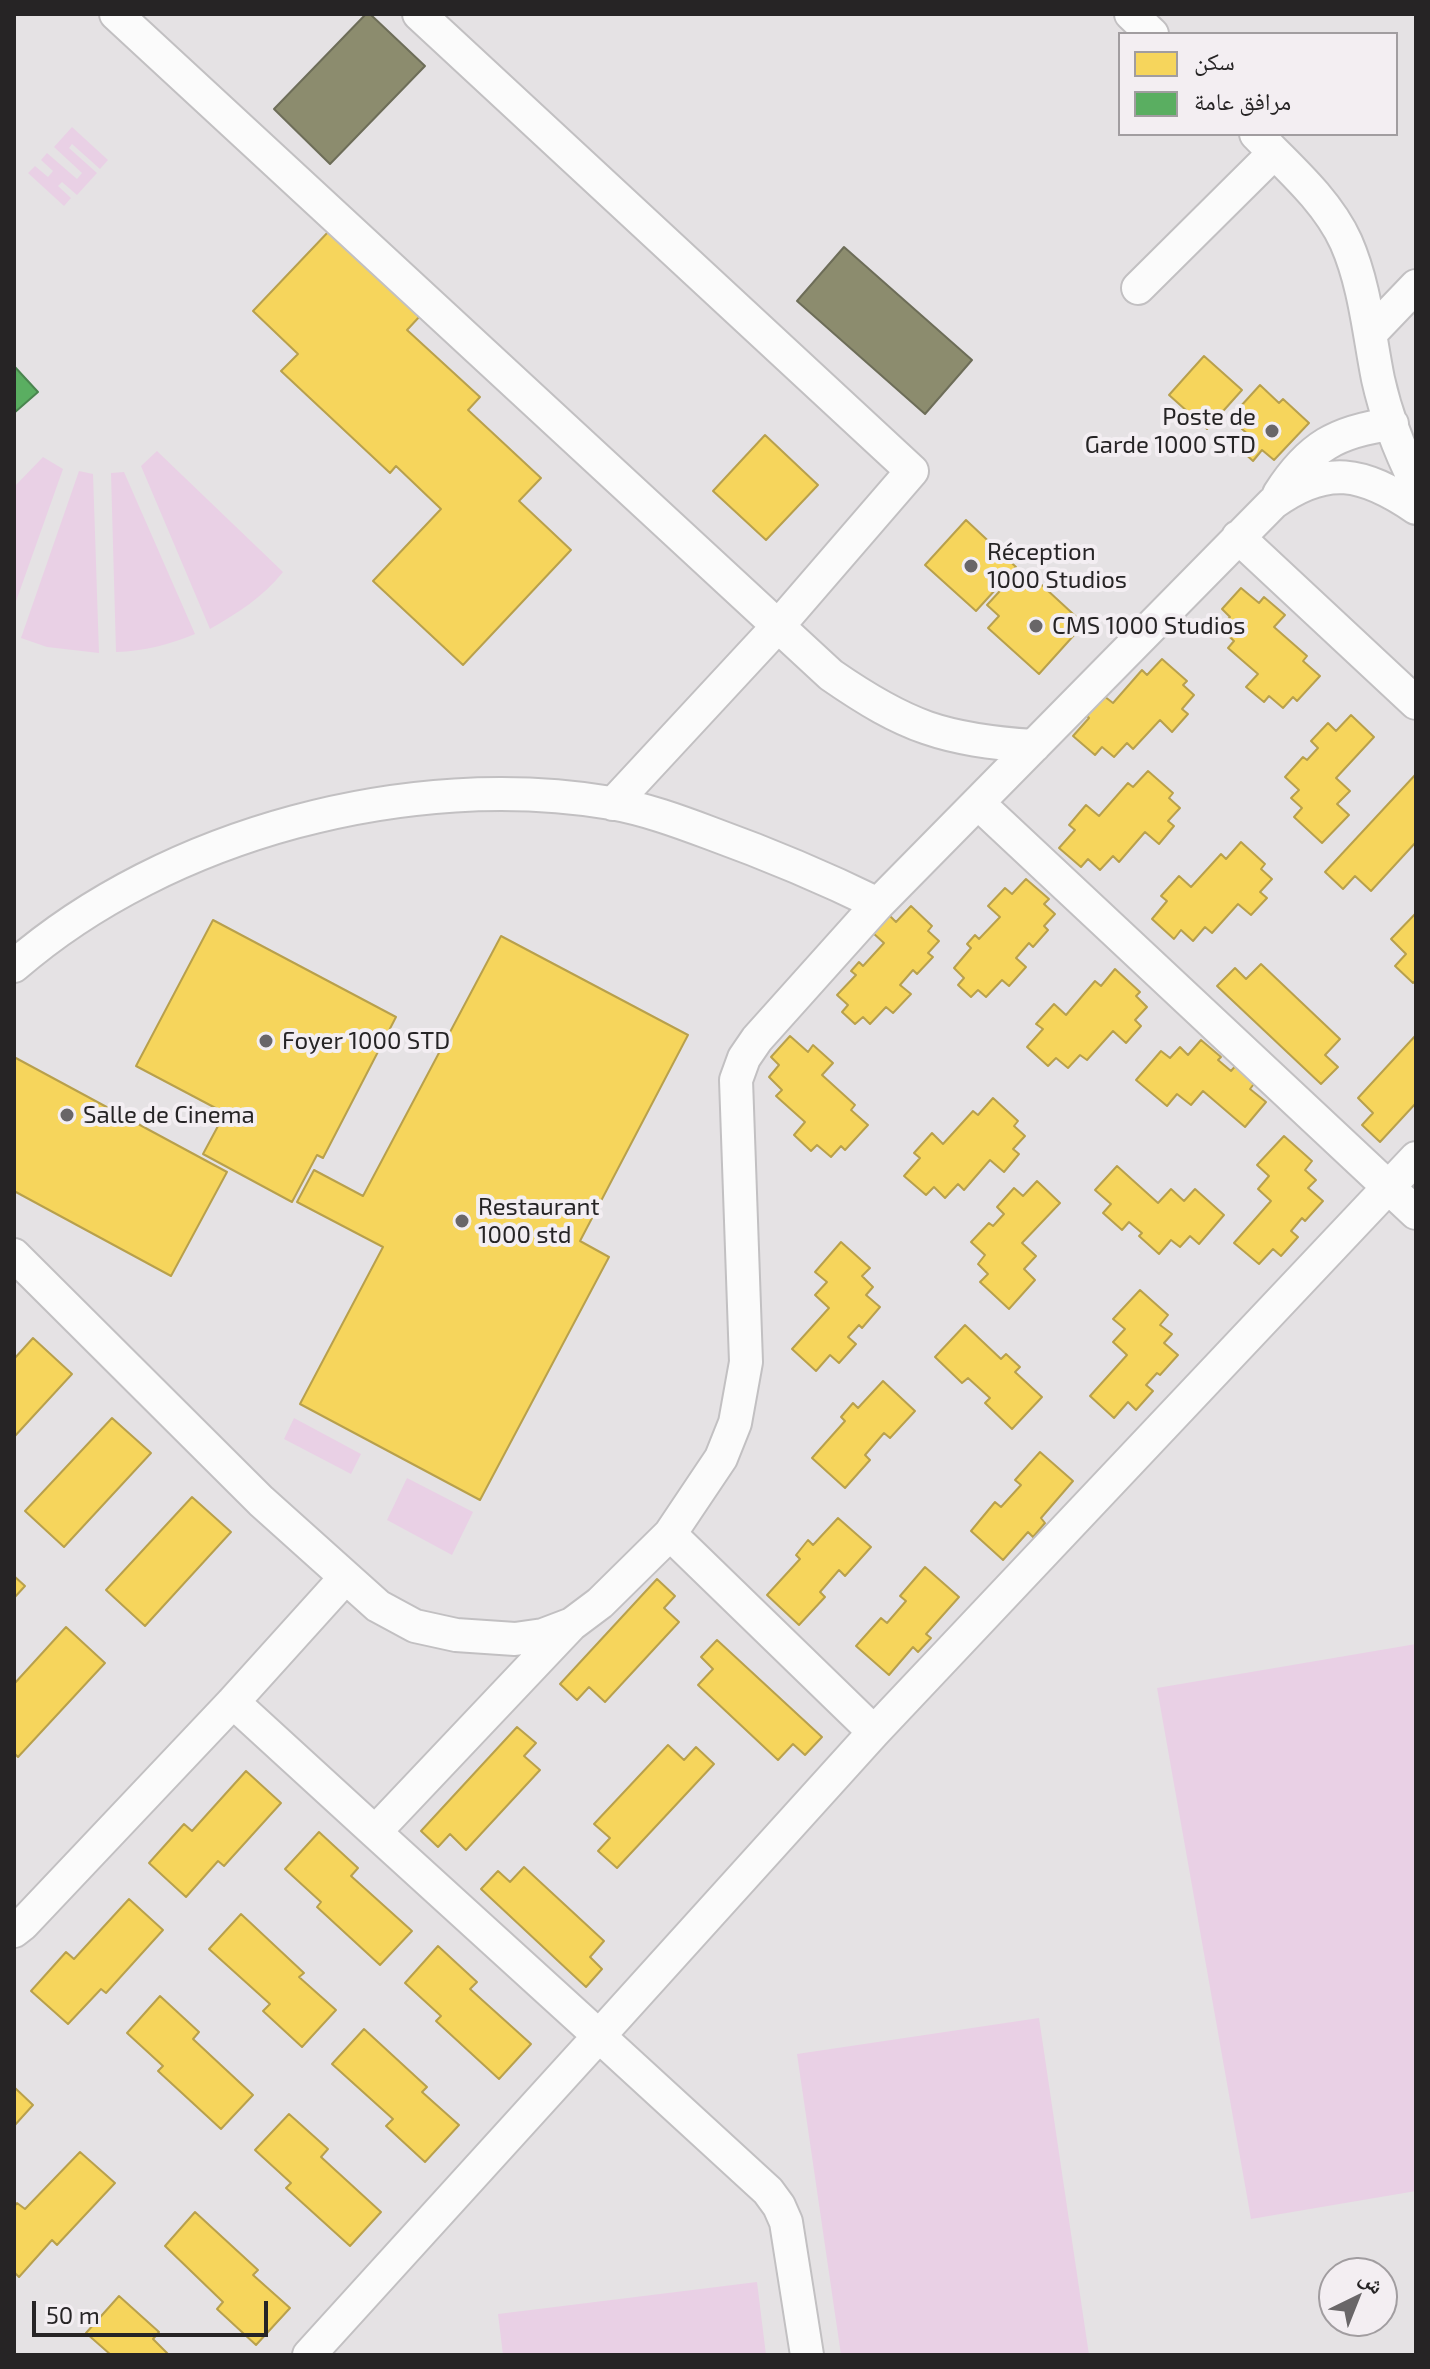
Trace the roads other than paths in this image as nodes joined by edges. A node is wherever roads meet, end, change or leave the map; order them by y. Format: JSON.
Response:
{"nodes":[{"id":1,"x":116,"y":14,"type":"edge"},
{"id":2,"x":419,"y":14,"type":"edge"},
{"id":3,"x":1131,"y":14,"type":"edge"},
{"id":4,"x":1150,"y":32,"type":"edge"},
{"id":5,"x":1265,"y":144,"type":"edge"},
{"id":6,"x":1416,"y":286,"type":"edge"},
{"id":7,"x":1138,"y":288,"type":"dead end"},
{"id":8,"x":1371,"y":333,"type":"junction"},
{"id":9,"x":1392,"y":424,"type":"junction"},
{"id":10,"x":1416,"y":483,"type":"edge"},
{"id":11,"x":1273,"y":503,"type":"junction"},
{"id":12,"x":1416,"y":508,"type":"edge"},
{"id":13,"x":1238,"y":537,"type":"junction"},
{"id":14,"x":779,"y":625,"type":"junction"},
{"id":15,"x":1416,"y":703,"type":"edge"},
{"id":16,"x":1034,"y":746,"type":"junction"},
{"id":17,"x":978,"y":803,"type":"junction"},
{"id":18,"x":613,"y":804,"type":"junction"},
{"id":19,"x":878,"y":904,"type":"junction"},
{"id":20,"x":14,"y":966,"type":"edge"},
{"id":21,"x":1416,"y":1158,"type":"edge"},
{"id":22,"x":1388,"y":1189,"type":"junction"},
{"id":23,"x":1416,"y":1213,"type":"edge"},
{"id":24,"x":14,"y":1255,"type":"edge"},
{"id":25,"x":670,"y":1534,"type":"junction"},
{"id":26,"x":345,"y":1578,"type":"junction"},
{"id":27,"x":572,"y":1624,"type":"junction"},
{"id":28,"x":233,"y":1702,"type":"junction"},
{"id":29,"x":874,"y":1732,"type":"junction"},
{"id":30,"x":375,"y":1832,"type":"junction"},
{"id":31,"x":14,"y":1931,"type":"edge"},
{"id":32,"x":599,"y":2036,"type":"junction"},
{"id":33,"x":309,"y":2355,"type":"edge"},
{"id":34,"x":807,"y":2355,"type":"edge"}],
"edges":[{"from":1,"to":14,"type":"street"},
{"from":2,"to":14,"type":"street"},
{"from":3,"to":4,"type":"street"},
{"from":5,"to":7,"type":"street"},
{"from":5,"to":8,"type":"street"},
{"from":6,"to":8,"type":"street"},
{"from":8,"to":9,"type":"street"},
{"from":9,"to":10,"type":"street"},
{"from":9,"to":11,"type":"street"},
{"from":11,"to":12,"type":"street"},
{"from":11,"to":13,"type":"street"},
{"from":13,"to":15,"type":"street"},
{"from":13,"to":16,"type":"street"},
{"from":14,"to":16,"type":"street"},
{"from":14,"to":18,"type":"street"},
{"from":16,"to":17,"type":"street"},
{"from":17,"to":19,"type":"street"},
{"from":17,"to":22,"type":"street"},
{"from":18,"to":19,"type":"street"},
{"from":18,"to":20,"type":"street"},
{"from":19,"to":25,"type":"street"},
{"from":21,"to":22,"type":"street"},
{"from":22,"to":23,"type":"street"},
{"from":22,"to":29,"type":"street"},
{"from":24,"to":26,"type":"street"},
{"from":25,"to":27,"type":"street"},
{"from":25,"to":29,"type":"street"},
{"from":26,"to":27,"type":"street"},
{"from":26,"to":28,"type":"street"},
{"from":27,"to":30,"type":"street"},
{"from":28,"to":30,"type":"street"},
{"from":28,"to":31,"type":"street"},
{"from":29,"to":32,"type":"street"},
{"from":30,"to":32,"type":"street"},
{"from":32,"to":33,"type":"street"},
{"from":32,"to":34,"type":"street"}]}
